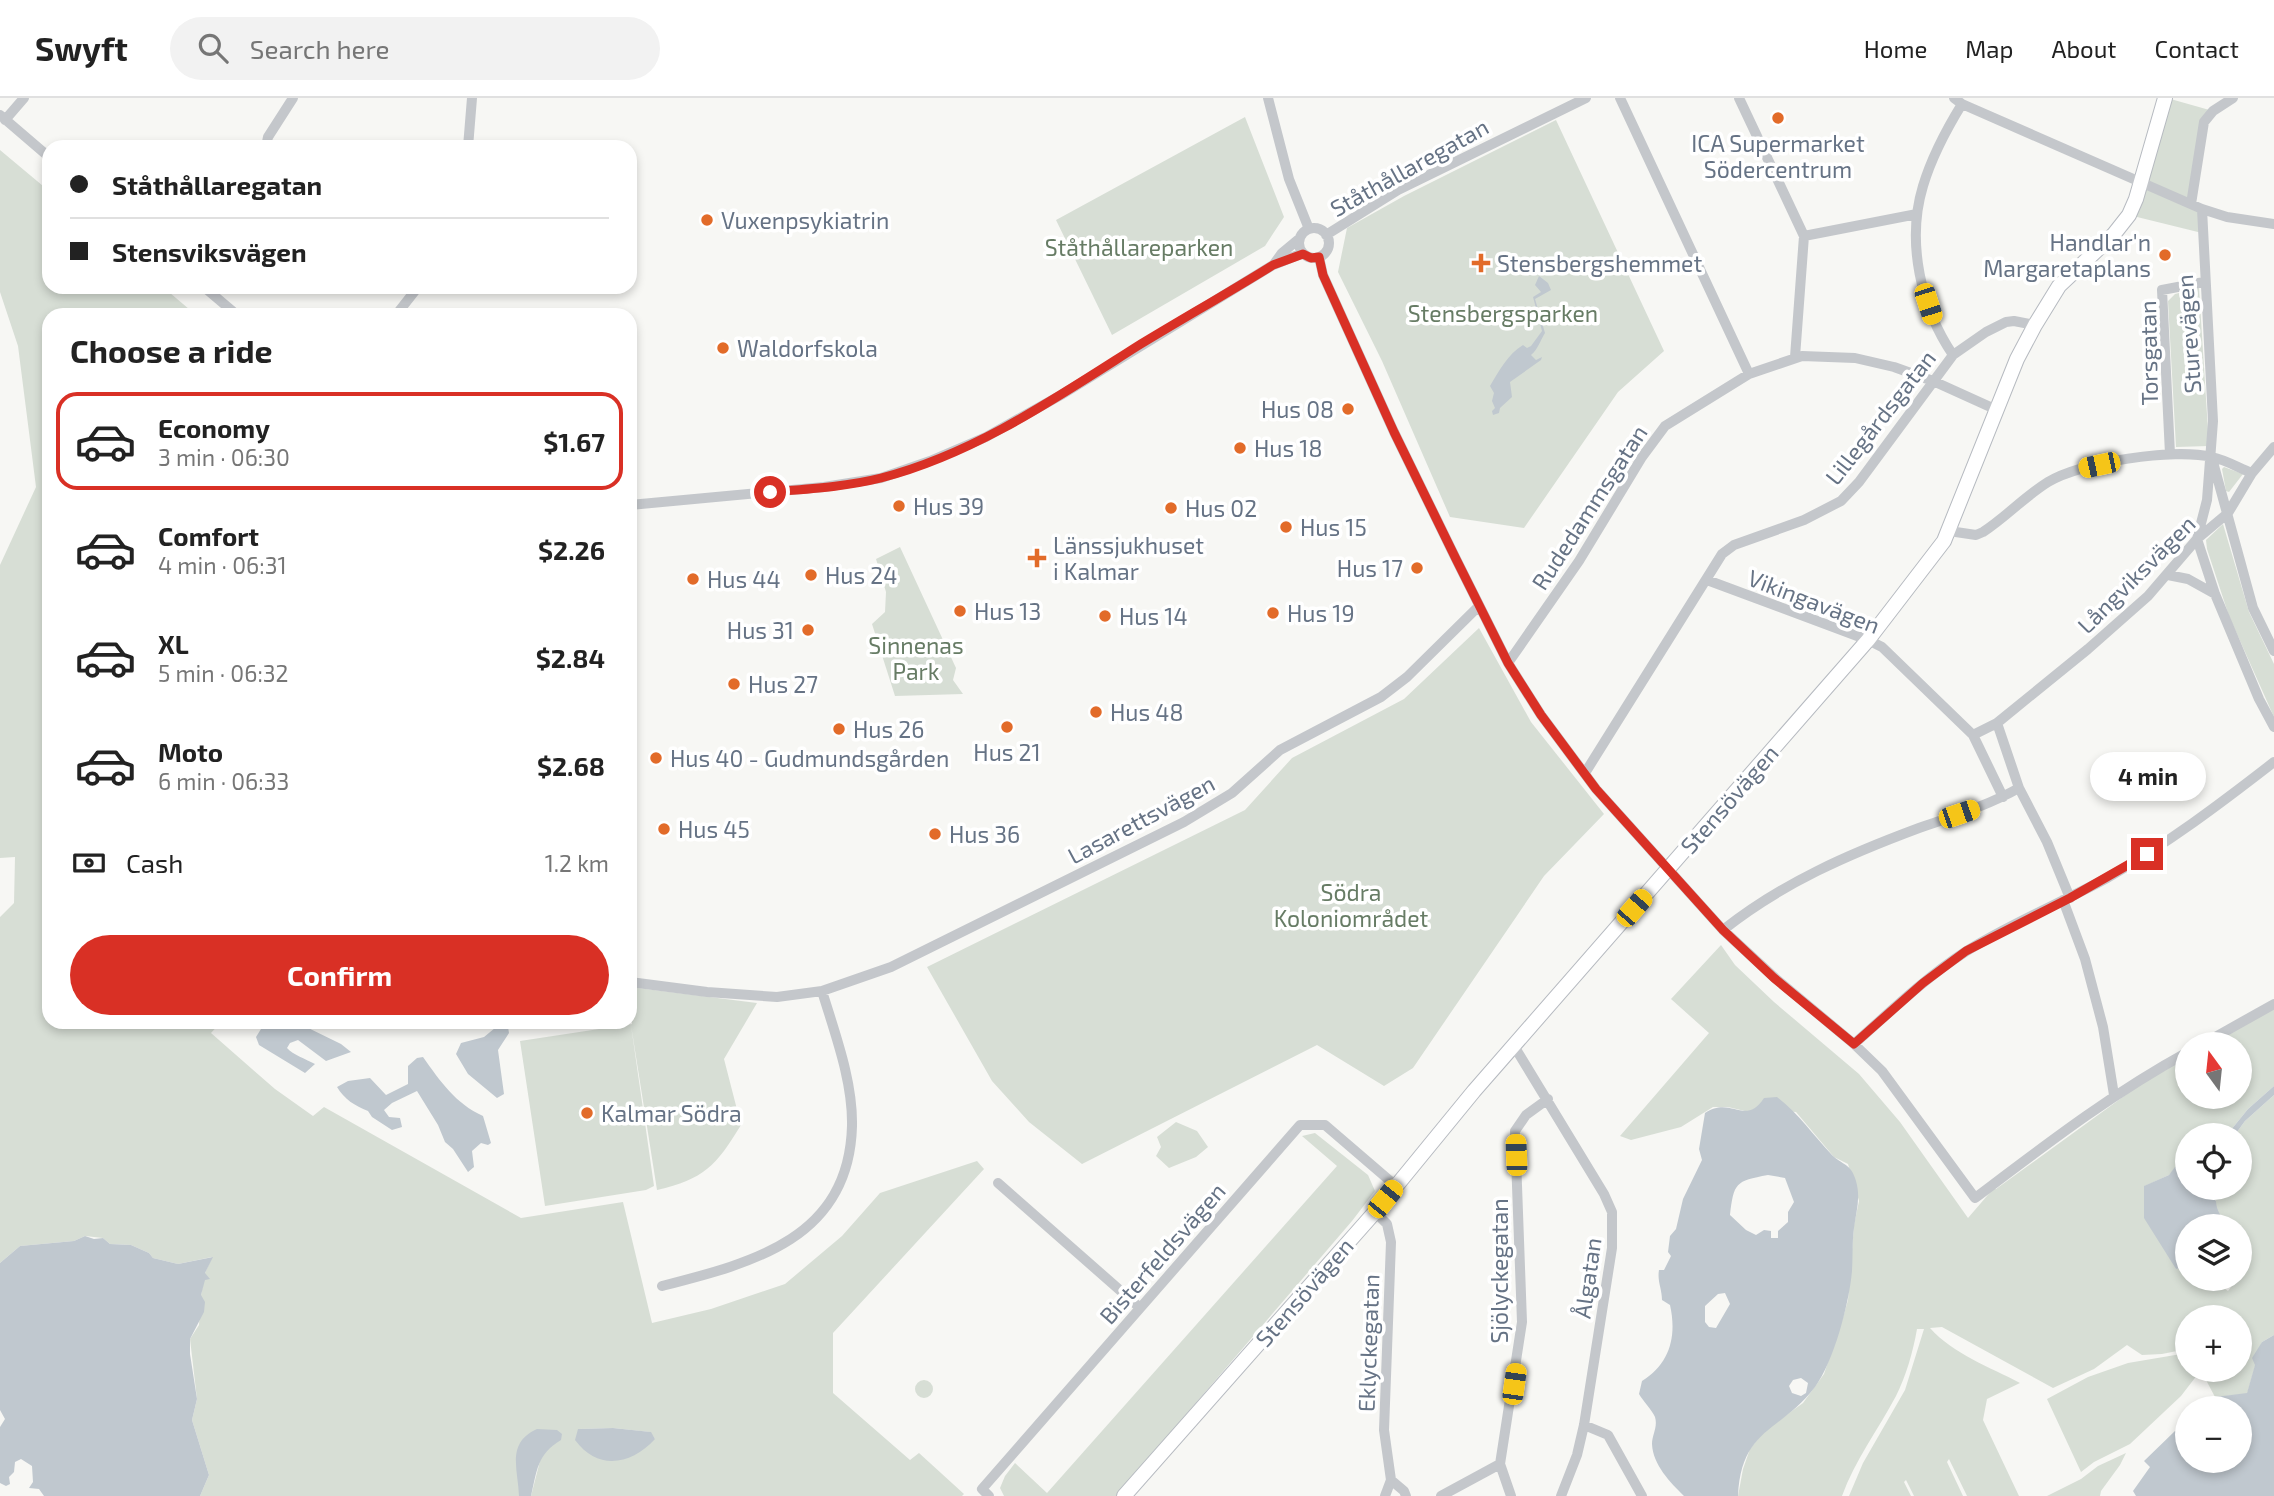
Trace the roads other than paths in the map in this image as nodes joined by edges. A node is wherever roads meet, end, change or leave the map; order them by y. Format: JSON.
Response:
{"nodes":[{"id":1,"x":24,"y":98,"type":"edge"},
{"id":2,"x":293,"y":98,"type":"edge"},
{"id":3,"x":472,"y":98,"type":"edge"},
{"id":4,"x":1268,"y":98,"type":"edge"},
{"id":5,"x":1586,"y":98,"type":"edge"},
{"id":6,"x":1620,"y":98,"type":"edge"},
{"id":7,"x":1739,"y":98,"type":"edge"},
{"id":8,"x":2165,"y":98,"type":"edge"},
{"id":9,"x":2233,"y":98,"type":"edge"},
{"id":10,"x":1958,"y":101,"type":"edge"},
{"id":11,"x":3,"y":117,"type":"edge"},
{"id":12,"x":268,"y":140,"type":"edge"},
{"id":13,"x":469,"y":140,"type":"edge"},
{"id":14,"x":42,"y":151,"type":"edge"},
{"id":15,"x":2141,"y":182,"type":"junction"},
{"id":16,"x":2191,"y":204,"type":"junction"},
{"id":17,"x":2202,"y":209,"type":"junction"},
{"id":18,"x":1917,"y":214,"type":"junction"},
{"id":19,"x":2274,"y":224,"type":"edge"},
{"id":20,"x":1309,"y":229,"type":"junction"},
{"id":21,"x":1326,"y":235,"type":"junction"},
{"id":22,"x":1804,"y":236,"type":"junction"},
{"id":23,"x":1300,"y":238,"type":"junction"},
{"id":24,"x":1303,"y":254,"type":"junction"},
{"id":25,"x":1319,"y":257,"type":"junction"},
{"id":26,"x":1273,"y":265,"type":"junction"},
{"id":27,"x":2204,"y":282,"type":"junction"},
{"id":28,"x":212,"y":294,"type":"edge"},
{"id":29,"x":412,"y":294,"type":"edge"},
{"id":30,"x":229,"y":308,"type":"edge"},
{"id":31,"x":402,"y":308,"type":"edge"},
{"id":32,"x":2035,"y":325,"type":"junction"},
{"id":33,"x":1954,"y":355,"type":"junction"},
{"id":34,"x":1795,"y":357,"type":"junction"},
{"id":35,"x":1749,"y":374,"type":"junction"},
{"id":36,"x":1933,"y":381,"type":"junction"},
{"id":37,"x":1997,"y":410,"type":"junction"},
{"id":38,"x":2274,"y":447,"type":"edge"},
{"id":39,"x":2171,"y":454,"type":"junction"},
{"id":40,"x":2212,"y":457,"type":"junction"},
{"id":41,"x":2252,"y":473,"type":"junction"},
{"id":42,"x":637,"y":504,"type":"edge"},
{"id":43,"x":2228,"y":513,"type":"junction"},
{"id":44,"x":1949,"y":531,"type":"junction"},
{"id":45,"x":2197,"y":539,"type":"junction"},
{"id":46,"x":2168,"y":575,"type":"junction"},
{"id":47,"x":1707,"y":580,"type":"junction"},
{"id":48,"x":2215,"y":594,"type":"junction"},
{"id":49,"x":1479,"y":606,"type":"junction"},
{"id":50,"x":1868,"y":640,"type":"junction"},
{"id":51,"x":2274,"y":651,"type":"edge"},
{"id":52,"x":1508,"y":663,"type":"junction"},
{"id":53,"x":1997,"y":723,"type":"junction"},
{"id":54,"x":2274,"y":727,"type":"edge"},
{"id":55,"x":1973,"y":735,"type":"junction"},
{"id":56,"x":2274,"y":762,"type":"edge"},
{"id":57,"x":1585,"y":773,"type":"junction"},
{"id":58,"x":2019,"y":788,"type":"junction"},
{"id":59,"x":2003,"y":797,"type":"junction"},
{"id":60,"x":1669,"y":869,"type":"junction"},
{"id":61,"x":2067,"y":899,"type":"junction"},
{"id":62,"x":1723,"y":930,"type":"junction"},
{"id":63,"x":637,"y":983,"type":"edge"},
{"id":64,"x":822,"y":991,"type":"junction"},
{"id":65,"x":2274,"y":1004,"type":"edge"},
{"id":66,"x":2224,"y":1032,"type":"edge"},
{"id":67,"x":1854,"y":1044,"type":"junction"},
{"id":68,"x":1514,"y":1046,"type":"junction"},
{"id":69,"x":2175,"y":1060,"type":"edge"},
{"id":70,"x":2114,"y":1095,"type":"junction"},
{"id":71,"x":1548,"y":1099,"type":"junction"},
{"id":72,"x":998,"y":1183,"type":"dead end"},
{"id":73,"x":1395,"y":1186,"type":"junction"},
{"id":74,"x":1375,"y":1212,"type":"junction"},
{"id":75,"x":662,"y":1286,"type":"dead end"},
{"id":76,"x":1139,"y":1307,"type":"junction"},
{"id":77,"x":1584,"y":1425,"type":"junction"},
{"id":78,"x":1500,"y":1464,"type":"junction"},
{"id":79,"x":1391,"y":1480,"type":"junction"},
{"id":80,"x":983,"y":1494,"type":"edge"},
{"id":81,"x":1124,"y":1496,"type":"edge"},
{"id":82,"x":1385,"y":1496,"type":"edge"},
{"id":83,"x":1406,"y":1496,"type":"edge"},
{"id":84,"x":1441,"y":1496,"type":"edge"},
{"id":85,"x":1511,"y":1496,"type":"edge"},
{"id":86,"x":1561,"y":1496,"type":"edge"},
{"id":87,"x":1642,"y":1496,"type":"edge"}],
"edges":[{"from":1,"to":11,"type":"street"},
{"from":2,"to":12,"type":"street"},
{"from":3,"to":13,"type":"street"},
{"from":4,"to":20,"type":"street"},
{"from":5,"to":21,"type":"street","name":"Ståthållaregatan"},
{"from":6,"to":35,"type":"street"},
{"from":7,"to":22,"type":"street"},
{"from":8,"to":15,"type":"street","name":"Stensövägen"},
{"from":9,"to":16,"type":"street"},
{"from":10,"to":15,"type":"street"},
{"from":10,"to":18,"type":"street"},
{"from":11,"to":14,"type":"street"},
{"from":15,"to":16,"type":"street"},
{"from":15,"to":32,"type":"street","name":"Stensövägen"},
{"from":16,"to":17,"type":"street"},
{"from":17,"to":19,"type":"street"},
{"from":17,"to":27,"type":"street","name":"Sturevägen"},
{"from":18,"to":22,"type":"street"},
{"from":18,"to":33,"type":"street"},
{"from":20,"to":21,"type":"street","name":"Ståthållaregatan"},
{"from":20,"to":23,"type":"street","name":"Ståthållaregatan"},
{"from":21,"to":25,"type":"street","name":"Ståthållaregatan"},
{"from":22,"to":34,"type":"street"},
{"from":23,"to":24,"type":"street"},
{"from":23,"to":26,"type":"street","name":"Ståthållaregatan"},
{"from":24,"to":25,"type":"street"},
{"from":24,"to":26,"type":"street","name":"Ståthållaregatan"},
{"from":25,"to":49,"type":"street"},
{"from":26,"to":42,"type":"street","name":"Ståthållaregatan"},
{"from":27,"to":39,"type":"street","name":"Torsgatan"},
{"from":27,"to":40,"type":"street","name":"Sturevägen"},
{"from":28,"to":30,"type":"street"},
{"from":29,"to":31,"type":"street"},
{"from":32,"to":33,"type":"street","name":"Lillegårdsgatan"},
{"from":32,"to":37,"type":"street","name":"Stensövägen"},
{"from":33,"to":36,"type":"street","name":"Lillegårdsgatan"},
{"from":34,"to":35,"type":"street","name":"Rudedammsgatan"},
{"from":34,"to":36,"type":"street","name":"Rudedammsgatan"},
{"from":35,"to":52,"type":"street","name":"Rudedammsgatan"},
{"from":36,"to":37,"type":"street","name":"Rudedammsgatan"},
{"from":36,"to":47,"type":"street","name":"Lillegårdsgatan"},
{"from":37,"to":44,"type":"street","name":"Stensövägen"},
{"from":38,"to":41,"type":"street","name":"Långviksvägen"},
{"from":39,"to":40,"type":"street"},
{"from":39,"to":44,"type":"street"},
{"from":40,"to":41,"type":"street"},
{"from":40,"to":43,"type":"street","name":"Sturevägen"},
{"from":40,"to":45,"type":"street","name":"Sturevägen"},
{"from":41,"to":43,"type":"street","name":"Långviksvägen"},
{"from":43,"to":45,"type":"street","name":"Långviksvägen"},
{"from":43,"to":51,"type":"street","name":"Sturevägen"},
{"from":44,"to":50,"type":"street","name":"Stensövägen"},
{"from":45,"to":46,"type":"street","name":"Långviksvägen"},
{"from":45,"to":48,"type":"street"},
{"from":46,"to":48,"type":"street"},
{"from":46,"to":53,"type":"street","name":"Långviksvägen"},
{"from":47,"to":50,"type":"street","name":"Vikingavägen"},
{"from":47,"to":57,"type":"street","name":"Lillegårdsgatan"},
{"from":48,"to":54,"type":"street"},
{"from":49,"to":52,"type":"street"},
{"from":49,"to":64,"type":"street","name":"Lasarettsvägen"},
{"from":50,"to":55,"type":"street","name":"Vikingavägen"},
{"from":50,"to":60,"type":"street","name":"Stensövägen"},
{"from":52,"to":57,"type":"street"},
{"from":53,"to":55,"type":"street","name":"Långviksvägen"},
{"from":53,"to":58,"type":"street"},
{"from":55,"to":59,"type":"street","name":"Vikingavägen"},
{"from":56,"to":61,"type":"street"},
{"from":57,"to":60,"type":"street"},
{"from":58,"to":59,"type":"street"},
{"from":58,"to":61,"type":"street"},
{"from":59,"to":62,"type":"street"},
{"from":60,"to":62,"type":"street"},
{"from":60,"to":68,"type":"street","name":"Stensövägen"},
{"from":61,"to":67,"type":"street"},
{"from":61,"to":70,"type":"street"},
{"from":62,"to":67,"type":"street"},
{"from":63,"to":64,"type":"street","name":"Lasarettsvägen"},
{"from":64,"to":75,"type":"street"},
{"from":65,"to":66,"type":"street"},
{"from":67,"to":70,"type":"street"},
{"from":68,"to":71,"type":"street","name":"Ålgatan"},
{"from":68,"to":73,"type":"street","name":"Stensövägen"},
{"from":69,"to":70,"type":"street"},
{"from":71,"to":77,"type":"street","name":"Ålgatan"},
{"from":71,"to":78,"type":"street","name":"Sjölyckegatan"},
{"from":72,"to":76,"type":"street"},
{"from":73,"to":74,"type":"street","name":"Stensövägen"},
{"from":73,"to":76,"type":"street","name":"Bisterfeldsvägen"},
{"from":74,"to":79,"type":"street","name":"Eklyckegatan"},
{"from":74,"to":81,"type":"street","name":"Stensövägen"},
{"from":76,"to":80,"type":"street","name":"Bisterfeldsvägen"},
{"from":77,"to":86,"type":"street","name":"Ålgatan"},
{"from":77,"to":87,"type":"street"},
{"from":78,"to":84,"type":"street"},
{"from":78,"to":85,"type":"street","name":"Sjölyckegatan"},
{"from":79,"to":82,"type":"street","name":"Eklyckegatan"},
{"from":79,"to":83,"type":"street"}]}
